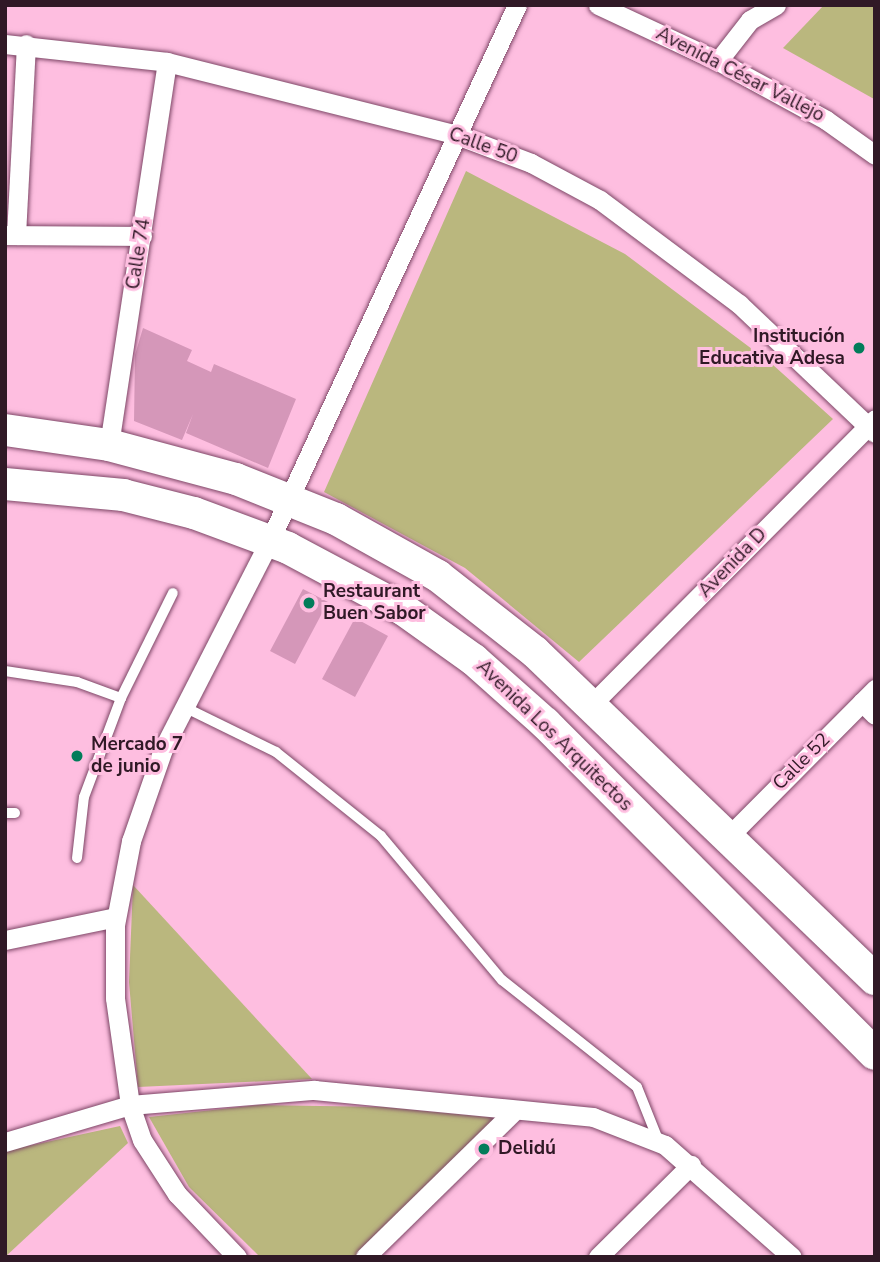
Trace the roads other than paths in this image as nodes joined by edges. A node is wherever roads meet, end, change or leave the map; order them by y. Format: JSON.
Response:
{"nodes":[{"id":1,"x":517,"y":5,"type":"edge"},
{"id":2,"x":598,"y":5,"type":"edge"},
{"id":3,"x":776,"y":5,"type":"edge"},
{"id":4,"x":5,"y":44,"type":"edge"},
{"id":5,"x":26,"y":44,"type":"junction"},
{"id":6,"x":718,"y":61,"type":"junction"},
{"id":7,"x":167,"y":62,"type":"junction"},
{"id":8,"x":457,"y":135,"type":"junction"},
{"id":9,"x":871,"y":142,"type":"edge"},
{"id":10,"x":10,"y":235,"type":"edge"},
{"id":11,"x":142,"y":236,"type":"junction"},
{"id":12,"x":872,"y":426,"type":"edge"},
{"id":13,"x":5,"y":430,"type":"edge"},
{"id":14,"x":108,"y":445,"type":"junction"},
{"id":15,"x":5,"y":484,"type":"edge"},
{"id":16,"x":289,"y":499,"type":"junction"},
{"id":17,"x":270,"y":540,"type":"junction"},
{"id":18,"x":173,"y":593,"type":"dead end"},
{"id":19,"x":5,"y":671,"type":"edge"},
{"id":20,"x":121,"y":698,"type":"junction"},
{"id":21,"x":870,"y":702,"type":"edge"},
{"id":22,"x":590,"y":706,"type":"junction"},
{"id":23,"x":184,"y":707,"type":"junction"},
{"id":24,"x":730,"y":835,"type":"junction"},
{"id":25,"x":77,"y":858,"type":"dead end"},
{"id":26,"x":116,"y":917,"type":"junction"},
{"id":27,"x":5,"y":940,"type":"edge"},
{"id":28,"x":875,"y":979,"type":"edge"},
{"id":29,"x":875,"y":1054,"type":"edge"},
{"id":30,"x":130,"y":1105,"type":"junction"},
{"id":31,"x":512,"y":1113,"type":"junction"},
{"id":32,"x":5,"y":1142,"type":"edge"},
{"id":33,"x":659,"y":1142,"type":"junction"},
{"id":34,"x":691,"y":1165,"type":"junction"},
{"id":35,"x":237,"y":1257,"type":"edge"},
{"id":36,"x":365,"y":1257,"type":"edge"},
{"id":37,"x":598,"y":1257,"type":"edge"},
{"id":38,"x":792,"y":1257,"type":"edge"}],
"edges":[{"from":1,"to":8,"type":"street"},
{"from":2,"to":6,"type":"street","name":"Avenida César Vallejo"},
{"from":3,"to":6,"type":"street"},
{"from":4,"to":5,"type":"street","name":"Calle 50"},
{"from":5,"to":7,"type":"street","name":"Calle 50"},
{"from":5,"to":10,"type":"street"},
{"from":6,"to":9,"type":"street","name":"Avenida César Vallejo"},
{"from":7,"to":8,"type":"street","name":"Calle 50"},
{"from":7,"to":11,"type":"street","name":"Calle 74"},
{"from":8,"to":12,"type":"street","name":"Calle 50"},
{"from":8,"to":16,"type":"street"},
{"from":10,"to":11,"type":"street"},
{"from":11,"to":14,"type":"street","name":"Calle 74"},
{"from":12,"to":22,"type":"street","name":"Avenida D"},
{"from":13,"to":14,"type":"main road"},
{"from":14,"to":16,"type":"main road"},
{"from":15,"to":17,"type":"main road","name":"Avenida Los Arquitectos"},
{"from":16,"to":17,"type":"street"},
{"from":16,"to":22,"type":"main road"},
{"from":17,"to":23,"type":"street"},
{"from":17,"to":29,"type":"main road","name":"Avenida Los Arquitectos"},
{"from":18,"to":20,"type":"lane"},
{"from":19,"to":20,"type":"lane"},
{"from":20,"to":25,"type":"lane"},
{"from":21,"to":24,"type":"street","name":"Calle 52"},
{"from":22,"to":24,"type":"main road"},
{"from":23,"to":26,"type":"street"},
{"from":23,"to":33,"type":"lane"},
{"from":24,"to":28,"type":"main road"},
{"from":26,"to":27,"type":"street"},
{"from":26,"to":30,"type":"street"},
{"from":30,"to":31,"type":"street"},
{"from":30,"to":32,"type":"street"},
{"from":30,"to":35,"type":"street"},
{"from":31,"to":33,"type":"street"},
{"from":31,"to":36,"type":"street"},
{"from":33,"to":34,"type":"street"},
{"from":34,"to":37,"type":"street"},
{"from":34,"to":38,"type":"street"}]}
